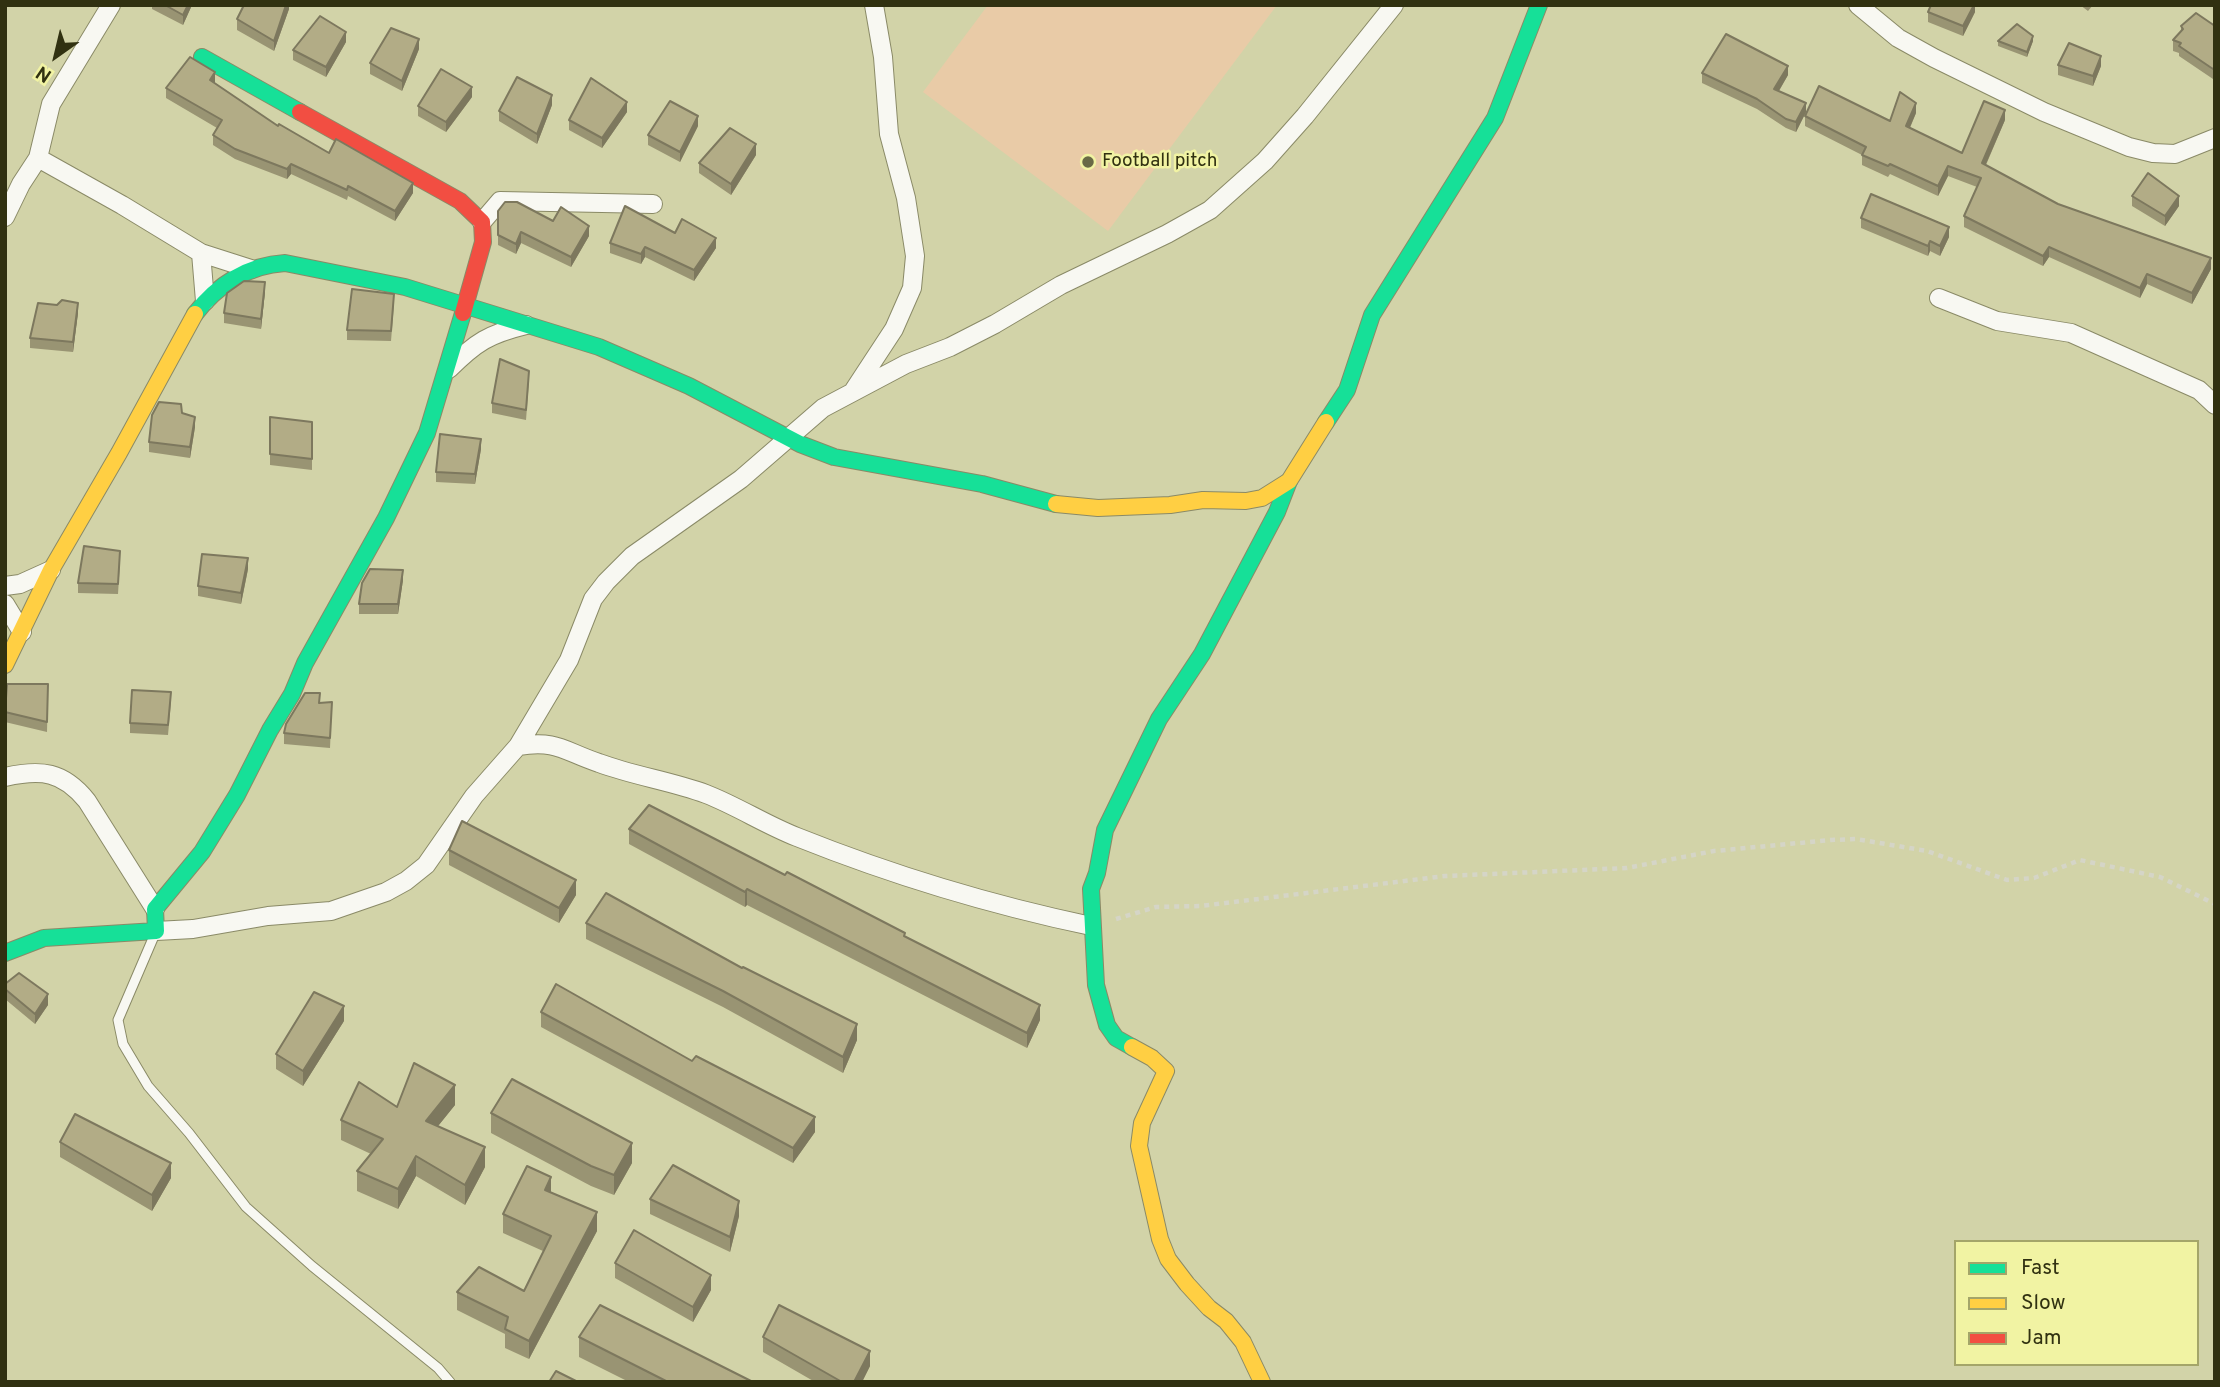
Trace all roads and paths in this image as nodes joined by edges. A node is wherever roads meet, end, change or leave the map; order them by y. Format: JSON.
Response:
{"nodes":[{"id":1,"x":111,"y":5,"type":"edge"},
{"id":2,"x":874,"y":5,"type":"edge"},
{"id":3,"x":1394,"y":5,"type":"edge"},
{"id":4,"x":1539,"y":5,"type":"edge"},
{"id":5,"x":1858,"y":5,"type":"edge"},
{"id":6,"x":202,"y":57,"type":"dead end"},
{"id":7,"x":2215,"y":138,"type":"edge"},
{"id":8,"x":38,"y":159,"type":"junction"},
{"id":9,"x":653,"y":204,"type":"dead end"},
{"id":10,"x":5,"y":217,"type":"edge"},
{"id":11,"x":482,"y":222,"type":"junction"},
{"id":12,"x":201,"y":253,"type":"junction"},
{"id":13,"x":251,"y":269,"type":"junction"},
{"id":14,"x":1939,"y":298,"type":"dead end"},
{"id":15,"x":205,"y":301,"type":"junction"},
{"id":16,"x":466,"y":306,"type":"junction"},
{"id":17,"x":526,"y":325,"type":"junction"},
{"id":18,"x":447,"y":371,"type":"junction"},
{"id":19,"x":854,"y":390,"type":"junction"},
{"id":20,"x":2215,"y":405,"type":"edge"},
{"id":21,"x":791,"y":438,"type":"junction"},
{"id":22,"x":1289,"y":481,"type":"junction"},
{"id":23,"x":51,"y":570,"type":"junction"},
{"id":24,"x":5,"y":586,"type":"edge"},
{"id":25,"x":5,"y":604,"type":"edge"},
{"id":26,"x":22,"y":632,"type":"junction"},
{"id":27,"x":5,"y":664,"type":"edge"},
{"id":28,"x":518,"y":746,"type":"junction"},
{"id":29,"x":5,"y":777,"type":"edge"},
{"id":30,"x":2215,"y":904,"type":"edge"},
{"id":31,"x":155,"y":908,"type":"junction"},
{"id":32,"x":1091,"y":926,"type":"junction"},
{"id":33,"x":156,"y":931,"type":"junction"},
{"id":34,"x":5,"y":953,"type":"edge"},
{"id":35,"x":450,"y":1382,"type":"edge"},
{"id":36,"x":1262,"y":1382,"type":"edge"}],
"edges":[{"from":1,"to":8,"type":"street"},
{"from":2,"to":19,"type":"street"},
{"from":3,"to":19,"type":"street"},
{"from":4,"to":22,"type":"street"},
{"from":5,"to":7,"type":"street"},
{"from":6,"to":11,"type":"street"},
{"from":8,"to":10,"type":"street"},
{"from":8,"to":12,"type":"street"},
{"from":9,"to":11,"type":"street"},
{"from":11,"to":16,"type":"street"},
{"from":12,"to":13,"type":"street"},
{"from":12,"to":15,"type":"street"},
{"from":13,"to":15,"type":"street"},
{"from":13,"to":16,"type":"street"},
{"from":14,"to":20,"type":"street"},
{"from":15,"to":23,"type":"street"},
{"from":16,"to":17,"type":"street"},
{"from":16,"to":18,"type":"street"},
{"from":17,"to":18,"type":"street"},
{"from":17,"to":21,"type":"street"},
{"from":18,"to":31,"type":"street"},
{"from":19,"to":21,"type":"street"},
{"from":21,"to":22,"type":"street"},
{"from":21,"to":28,"type":"street"},
{"from":22,"to":32,"type":"street"},
{"from":23,"to":24,"type":"street"},
{"from":23,"to":26,"type":"street"},
{"from":25,"to":26,"type":"street"},
{"from":26,"to":27,"type":"street"},
{"from":28,"to":32,"type":"street"},
{"from":28,"to":33,"type":"street"},
{"from":29,"to":31,"type":"street"},
{"from":30,"to":32,"type":"path"},
{"from":31,"to":33,"type":"street"},
{"from":32,"to":36,"type":"street"},
{"from":33,"to":34,"type":"street"},
{"from":33,"to":35,"type":"lane"}]}
